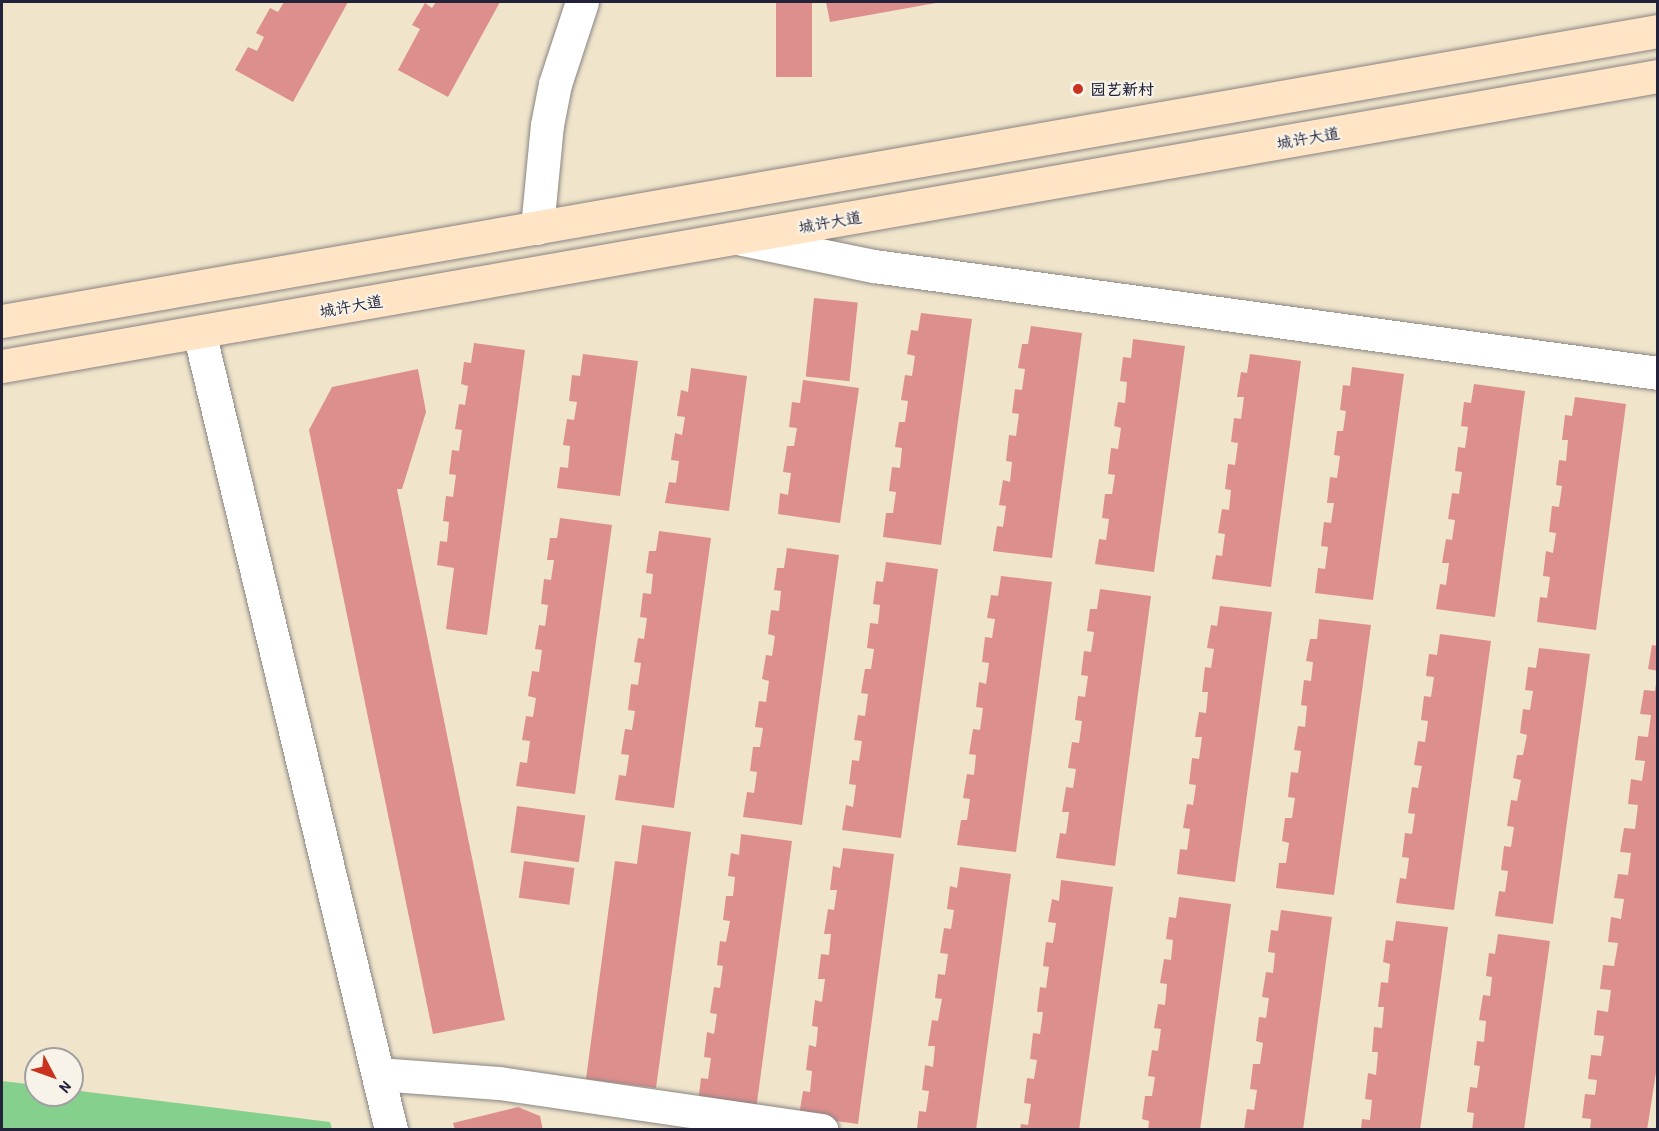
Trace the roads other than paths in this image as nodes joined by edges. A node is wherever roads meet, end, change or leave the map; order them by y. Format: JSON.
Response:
{"nodes":[{"id":1,"x":582,"y":2,"type":"edge"},
{"id":2,"x":1658,"y":31,"type":"edge"},
{"id":3,"x":1658,"y":76,"type":"edge"},
{"id":4,"x":537,"y":228,"type":"junction"},
{"id":5,"x":736,"y":238,"type":"junction"},
{"id":6,"x":2,"y":321,"type":"edge"},
{"id":7,"x":199,"y":332,"type":"junction"},
{"id":8,"x":2,"y":366,"type":"edge"},
{"id":9,"x":1658,"y":373,"type":"edge"},
{"id":10,"x":378,"y":1074,"type":"junction"},
{"id":11,"x":392,"y":1130,"type":"edge"},
{"id":12,"x":822,"y":1130,"type":"edge"}],
"edges":[{"from":1,"to":4,"type":"street"},
{"from":2,"to":4,"type":"main road"},
{"from":3,"to":5,"type":"main road","name":"城许大道"},
{"from":4,"to":6,"type":"main road"},
{"from":5,"to":7,"type":"main road","name":"城许大道"},
{"from":5,"to":9,"type":"street"},
{"from":7,"to":8,"type":"main road","name":"城许大道"},
{"from":7,"to":10,"type":"street"},
{"from":10,"to":11,"type":"street"},
{"from":10,"to":12,"type":"street"}]}
